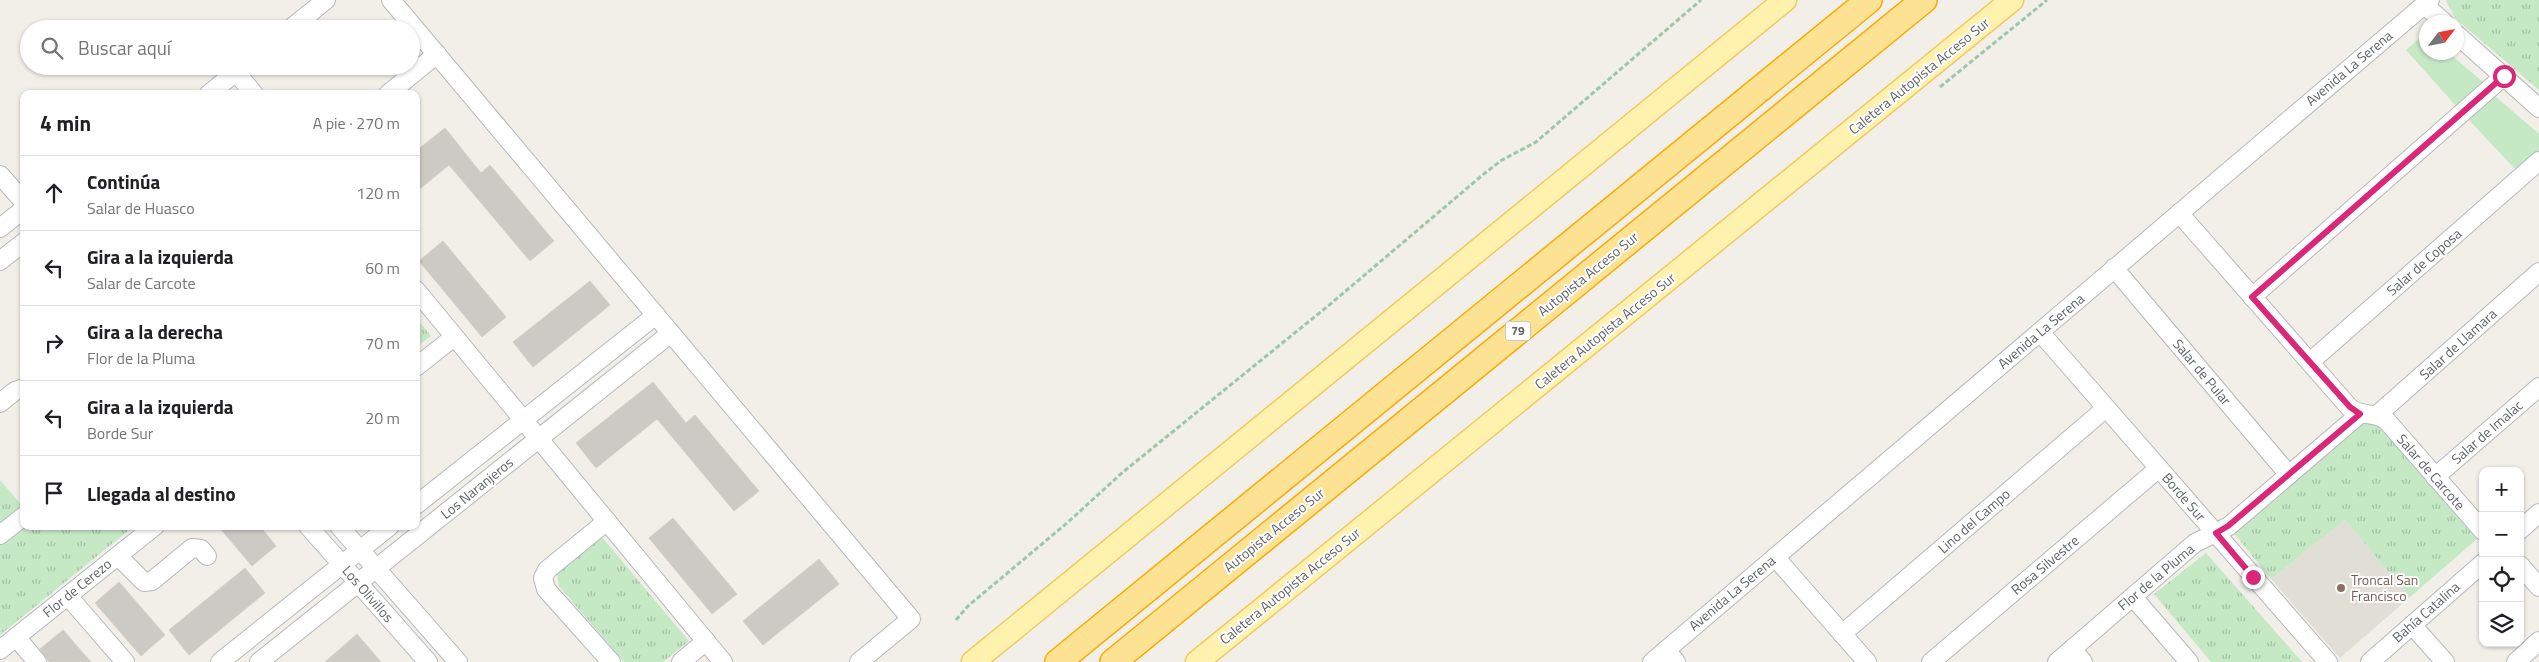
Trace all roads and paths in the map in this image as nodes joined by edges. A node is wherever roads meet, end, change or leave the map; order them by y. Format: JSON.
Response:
{"nodes":[{"id":1,"x":326,"y":0,"type":"edge"},
{"id":2,"x":391,"y":0,"type":"edge"},
{"id":3,"x":1702,"y":0,"type":"edge"},
{"id":4,"x":1785,"y":0,"type":"edge"},
{"id":5,"x":1869,"y":0,"type":"edge"},
{"id":6,"x":1924,"y":0,"type":"edge"},
{"id":7,"x":2012,"y":0,"type":"edge"},
{"id":8,"x":2427,"y":2,"type":"edge"},
{"id":9,"x":2438,"y":15,"type":"edge"},
{"id":10,"x":301,"y":20,"type":"edge"},
{"id":11,"x":408,"y":20,"type":"edge"},
{"id":12,"x":420,"y":34,"type":"edge"},
{"id":13,"x":2464,"y":41,"type":"edge"},
{"id":14,"x":437,"y":54,"type":"junction"},
{"id":15,"x":420,"y":68,"type":"edge"},
{"id":16,"x":233,"y":75,"type":"edge"},
{"id":17,"x":243,"y":75,"type":"edge"},
{"id":18,"x":411,"y":75,"type":"edge"},
{"id":19,"x":2504,"y":76,"type":"junction"},
{"id":20,"x":214,"y":90,"type":"edge"},
{"id":21,"x":252,"y":90,"type":"edge"},
{"id":22,"x":393,"y":90,"type":"edge"},
{"id":23,"x":2539,"y":108,"type":"edge"},
{"id":24,"x":2539,"y":162,"type":"edge"},
{"id":25,"x":0,"y":175,"type":"edge"},
{"id":26,"x":20,"y":198,"type":"edge"},
{"id":27,"x":20,"y":212,"type":"edge"},
{"id":28,"x":2179,"y":213,"type":"junction"},
{"id":29,"x":0,"y":228,"type":"edge"},
{"id":30,"x":20,"y":245,"type":"edge"},
{"id":31,"x":0,"y":261,"type":"edge"},
{"id":32,"x":2114,"y":268,"type":"junction"},
{"id":33,"x":2539,"y":272,"type":"edge"},
{"id":34,"x":420,"y":295,"type":"edge"},
{"id":35,"x":2252,"y":297,"type":"junction"},
{"id":36,"x":656,"y":315,"type":"junction"},
{"id":37,"x":2040,"y":332,"type":"junction"},
{"id":38,"x":671,"y":333,"type":"junction"},
{"id":39,"x":454,"y":337,"type":"junction"},
{"id":40,"x":2310,"y":362,"type":"junction"},
{"id":41,"x":420,"y":364,"type":"edge"},
{"id":42,"x":2539,"y":387,"type":"edge"},
{"id":43,"x":20,"y":389,"type":"edge"},
{"id":44,"x":0,"y":403,"type":"edge"},
{"id":45,"x":2106,"y":408,"type":"junction"},
{"id":46,"x":2369,"y":415,"type":"junction"},
{"id":47,"x":524,"y":420,"type":"junction"},
{"id":48,"x":538,"y":439,"type":"junction"},
{"id":49,"x":2159,"y":468,"type":"junction"},
{"id":50,"x":2289,"y":475,"type":"junction"},
{"id":51,"x":2435,"y":477,"type":"junction"},
{"id":52,"x":420,"y":502,"type":"edge"},
{"id":53,"x":2539,"y":514,"type":"edge"},
{"id":54,"x":20,"y":519,"type":"edge"},
{"id":55,"x":607,"y":521,"type":"junction"},
{"id":56,"x":2479,"y":526,"type":"edge"},
{"id":57,"x":2524,"y":527,"type":"edge"},
{"id":58,"x":150,"y":530,"type":"edge"},
{"id":59,"x":312,"y":530,"type":"edge"},
{"id":60,"x":342,"y":530,"type":"edge"},
{"id":61,"x":385,"y":530,"type":"edge"},
{"id":62,"x":2216,"y":533,"type":"junction"},
{"id":63,"x":0,"y":535,"type":"edge"},
{"id":64,"x":360,"y":550,"type":"junction"},
{"id":65,"x":118,"y":556,"type":"junction"},
{"id":66,"x":207,"y":556,"type":"dead end"},
{"id":67,"x":1775,"y":557,"type":"junction"},
{"id":68,"x":342,"y":564,"type":"junction"},
{"id":69,"x":2479,"y":566,"type":"edge"},
{"id":70,"x":376,"y":569,"type":"junction"},
{"id":71,"x":2524,"y":570,"type":"edge"},
{"id":72,"x":358,"y":583,"type":"junction"},
{"id":73,"x":2539,"y":587,"type":"edge"},
{"id":74,"x":68,"y":596,"type":"junction"},
{"id":75,"x":2132,"y":597,"type":"junction"},
{"id":76,"x":956,"y":620,"type":"dead end"},
{"id":77,"x":2412,"y":625,"type":"junction"},
{"id":78,"x":1842,"y":634,"type":"junction"},
{"id":79,"x":16,"y":637,"type":"junction"},
{"id":80,"x":706,"y":641,"type":"junction"},
{"id":81,"x":2539,"y":641,"type":"edge"},
{"id":82,"x":0,"y":650,"type":"edge"},
{"id":83,"x":1671,"y":656,"type":"edge"},
{"id":84,"x":2078,"y":656,"type":"edge"},
{"id":85,"x":37,"y":662,"type":"edge"},
{"id":86,"x":125,"y":662,"type":"edge"},
{"id":87,"x":220,"y":662,"type":"edge"},
{"id":88,"x":259,"y":662,"type":"edge"},
{"id":89,"x":428,"y":662,"type":"edge"},
{"id":90,"x":458,"y":662,"type":"edge"},
{"id":91,"x":611,"y":662,"type":"edge"},
{"id":92,"x":681,"y":662,"type":"edge"},
{"id":93,"x":723,"y":662,"type":"edge"},
{"id":94,"x":859,"y":662,"type":"edge"},
{"id":95,"x":972,"y":662,"type":"edge"},
{"id":96,"x":1058,"y":662,"type":"edge"},
{"id":97,"x":1113,"y":662,"type":"edge"},
{"id":98,"x":1197,"y":662,"type":"edge"},
{"id":99,"x":1652,"y":662,"type":"edge"},
{"id":100,"x":1867,"y":662,"type":"edge"},
{"id":101,"x":1931,"y":662,"type":"edge"},
{"id":102,"x":2057,"y":662,"type":"edge"},
{"id":103,"x":2189,"y":662,"type":"edge"},
{"id":104,"x":2328,"y":662,"type":"edge"},
{"id":105,"x":2370,"y":662,"type":"edge"},
{"id":106,"x":2445,"y":662,"type":"edge"},
{"id":107,"x":2516,"y":662,"type":"edge"}],
"edges":[{"from":1,"to":10,"type":"street"},
{"from":2,"to":11,"type":"street"},
{"from":3,"to":76,"type":"path"},
{"from":4,"to":95,"type":"main road"},
{"from":5,"to":96,"type":"highway","number":"79"},
{"from":6,"to":97,"type":"highway","name":"Autopista Acceso Sur","number":"79"},
{"from":7,"to":98,"type":"main road","name":"Caletera Autopista Acceso Sur"},
{"from":8,"to":9,"type":"street"},
{"from":8,"to":28,"type":"street","name":"Avenida La Serena"},
{"from":12,"to":14,"type":"street"},
{"from":13,"to":19,"type":"street"},
{"from":14,"to":15,"type":"street"},
{"from":14,"to":36,"type":"street"},
{"from":16,"to":20,"type":"street"},
{"from":17,"to":21,"type":"street"},
{"from":18,"to":22,"type":"street"},
{"from":19,"to":23,"type":"street"},
{"from":19,"to":35,"type":"street"},
{"from":24,"to":40,"type":"street","name":"Salar de Coposa"},
{"from":25,"to":26,"type":"street"},
{"from":27,"to":29,"type":"street"},
{"from":28,"to":32,"type":"street","name":"Avenida La Serena"},
{"from":28,"to":35,"type":"street","name":"Salar de Carcote"},
{"from":30,"to":31,"type":"street"},
{"from":32,"to":37,"type":"street","name":"Avenida La Serena"},
{"from":32,"to":50,"type":"street","name":"Salar de Pular"},
{"from":33,"to":46,"type":"street","name":"Salar de Llamara"},
{"from":34,"to":39,"type":"street"},
{"from":35,"to":40,"type":"street","name":"Salar de Carcote"},
{"from":36,"to":38,"type":"street"},
{"from":36,"to":47,"type":"street","name":"Los Naranjeros"},
{"from":37,"to":45,"type":"street","name":"Borde Sur"},
{"from":37,"to":67,"type":"street","name":"Avenida La Serena"},
{"from":38,"to":48,"type":"street","name":"Los Naranjeros"},
{"from":38,"to":94,"type":"street"},
{"from":39,"to":41,"type":"street"},
{"from":39,"to":47,"type":"street"},
{"from":40,"to":46,"type":"street","name":"Salar de Carcote"},
{"from":42,"to":51,"type":"street","name":"Salar de Imalac"},
{"from":43,"to":44,"type":"street"},
{"from":45,"to":49,"type":"street","name":"Borde Sur"},
{"from":45,"to":78,"type":"street","name":"Lino del Campo"},
{"from":46,"to":50,"type":"street","name":"Flor de la Pluma"},
{"from":46,"to":51,"type":"street","name":"Salar de Carcote"},
{"from":47,"to":48,"type":"street"},
{"from":47,"to":52,"type":"street","name":"Los Naranjeros"},
{"from":48,"to":55,"type":"street"},
{"from":48,"to":70,"type":"street","name":"Los Naranjeros"},
{"from":49,"to":62,"type":"street","name":"Borde Sur"},
{"from":49,"to":101,"type":"street","name":"Rosa Silvestre"},
{"from":50,"to":62,"type":"street","name":"Flor de la Pluma"},
{"from":51,"to":56,"type":"street","name":"Salar de Carcote"},
{"from":53,"to":57,"type":"street"},
{"from":54,"to":63,"type":"street"},
{"from":55,"to":80,"type":"street"},
{"from":55,"to":91,"type":"street"},
{"from":58,"to":65,"type":"street","name":"Flor de Cerezo"},
{"from":59,"to":68,"type":"street","name":"Los Olivillos"},
{"from":60,"to":64,"type":"street"},
{"from":61,"to":64,"type":"street"},
{"from":62,"to":75,"type":"street","name":"Flor de la Pluma"},
{"from":62,"to":104,"type":"street","name":"Borde Sur"},
{"from":64,"to":68,"type":"street"},
{"from":64,"to":70,"type":"street"},
{"from":65,"to":66,"type":"street"},
{"from":65,"to":74,"type":"street","name":"Flor de Cerezo"},
{"from":67,"to":78,"type":"street"},
{"from":67,"to":83,"type":"street","name":"Avenida La Serena"},
{"from":68,"to":72,"type":"street","name":"Los Olivillos"},
{"from":68,"to":87,"type":"street"},
{"from":69,"to":77,"type":"street","name":"Bahía Catalina"},
{"from":70,"to":72,"type":"street","name":"Los Naranjeros"},
{"from":70,"to":90,"type":"street"},
{"from":71,"to":73,"type":"street"},
{"from":72,"to":88,"type":"street","name":"Los Naranjeros"},
{"from":72,"to":89,"type":"street","name":"Los Olivillos"},
{"from":74,"to":79,"type":"street","name":"Flor de Cerezo"},
{"from":74,"to":86,"type":"street"},
{"from":75,"to":84,"type":"street","name":"Flor de la Pluma"},
{"from":75,"to":103,"type":"street"},
{"from":77,"to":105,"type":"street","name":"Bahía Catalina"},
{"from":77,"to":106,"type":"street"},
{"from":78,"to":100,"type":"street"},
{"from":79,"to":82,"type":"street","name":"Flor de Cerezo"},
{"from":79,"to":85,"type":"street"},
{"from":80,"to":92,"type":"street"},
{"from":80,"to":93,"type":"street"},
{"from":81,"to":107,"type":"street"},
{"from":83,"to":99,"type":"street","name":"Avenida La Serena"},
{"from":84,"to":102,"type":"street","name":"Flor de la Pluma"}]}
